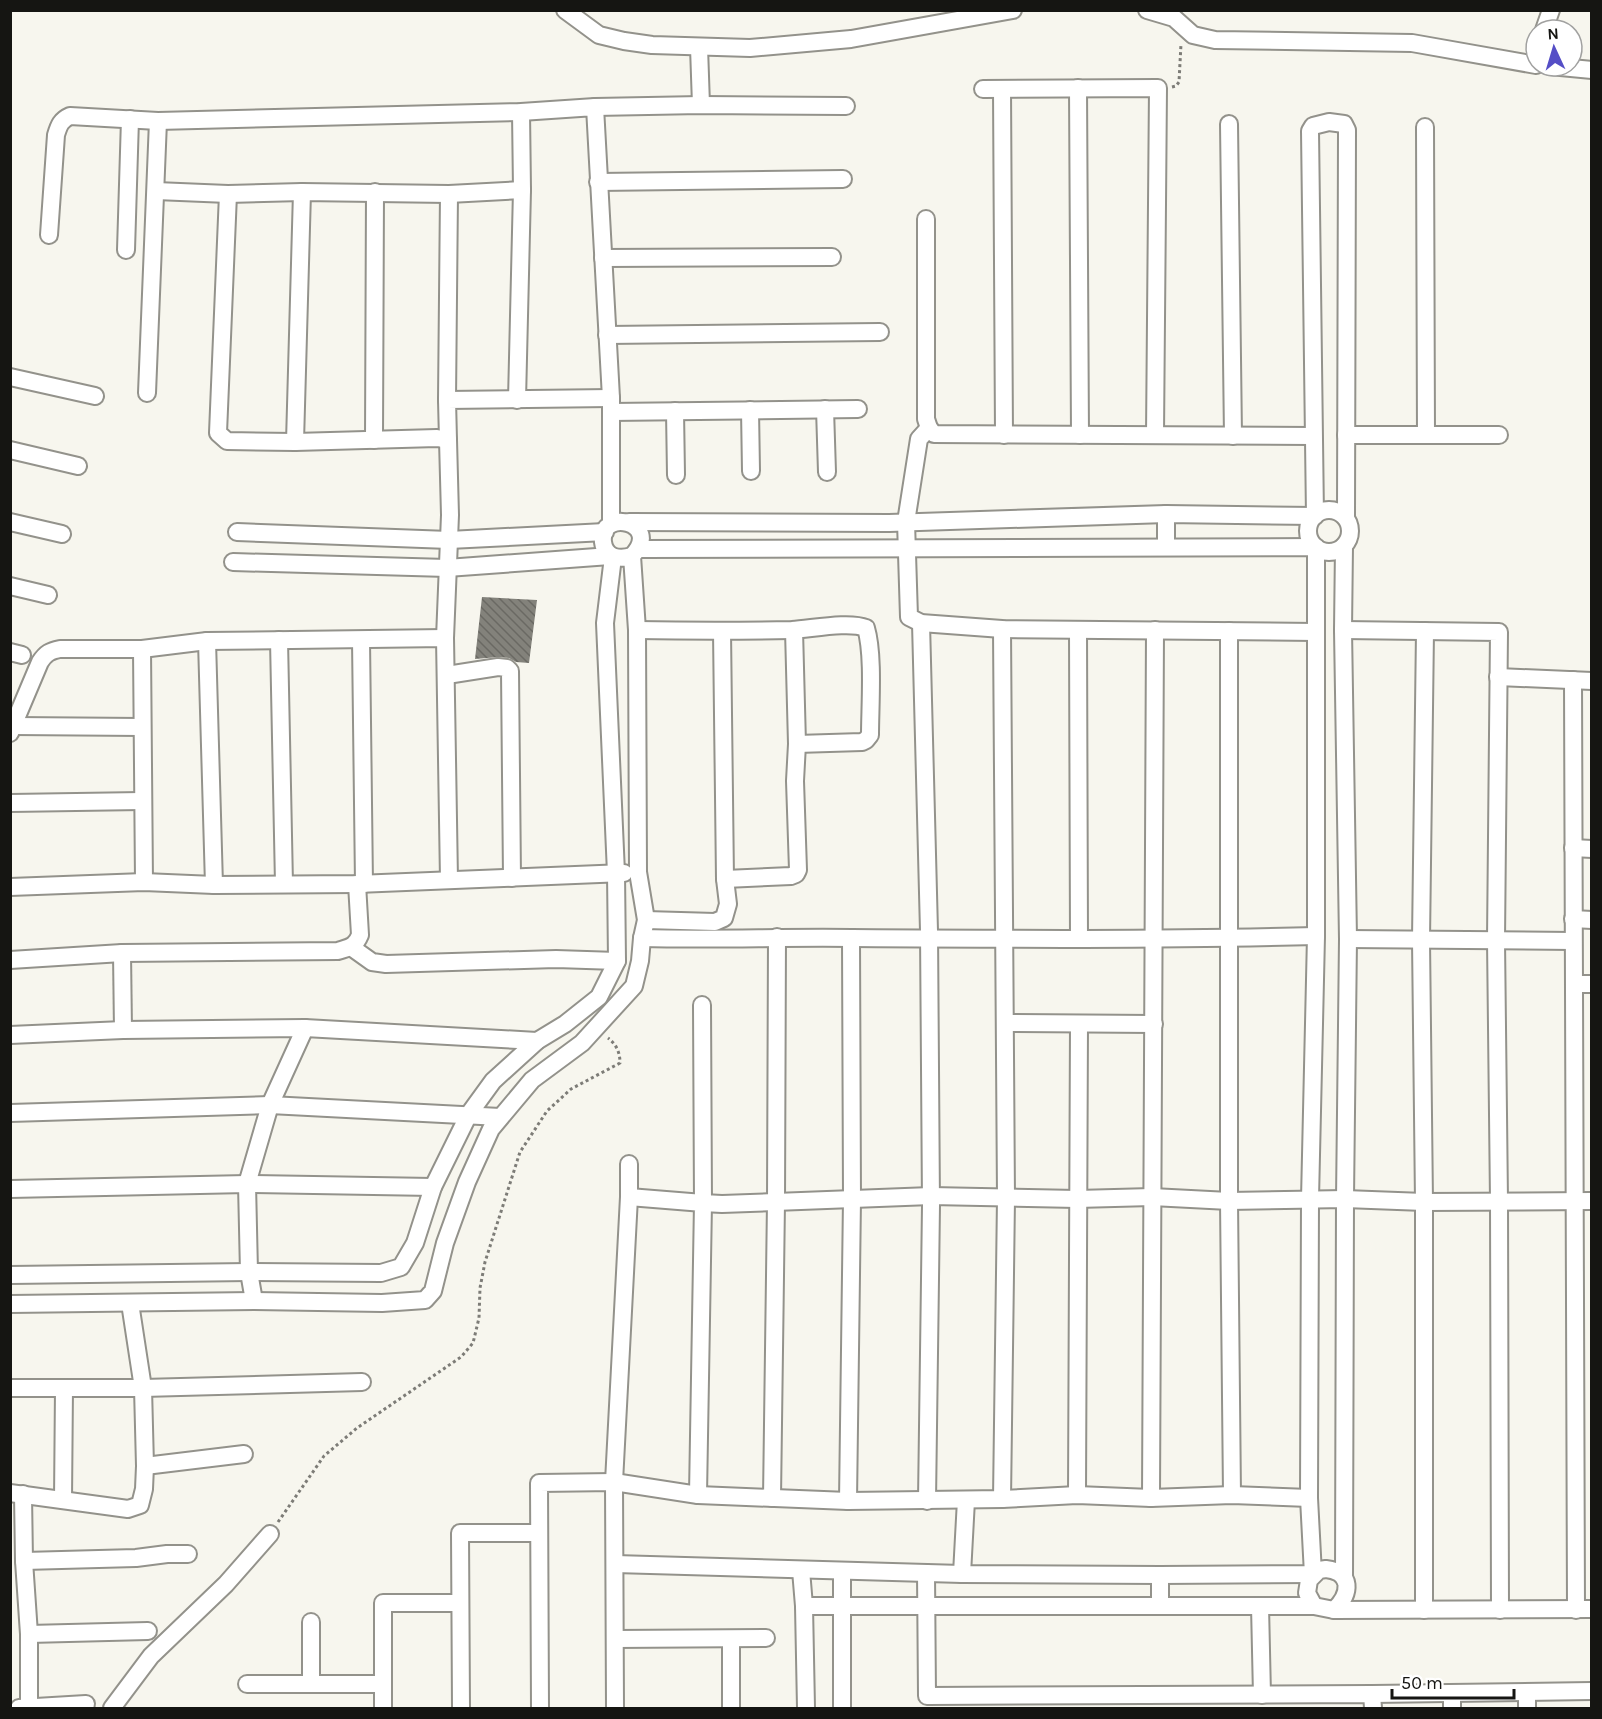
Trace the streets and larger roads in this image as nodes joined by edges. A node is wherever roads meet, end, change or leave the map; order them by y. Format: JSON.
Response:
{"nodes":[{"id":1,"x":565,"y":10,"type":"edge"},
{"id":2,"x":1013,"y":10,"type":"edge"},
{"id":3,"x":1146,"y":10,"type":"edge"},
{"id":4,"x":699,"y":47,"type":"junction"},
{"id":5,"x":1524,"y":59,"type":"edge"},
{"id":6,"x":1078,"y":88,"type":"junction"},
{"id":7,"x":983,"y":89,"type":"dead end"},
{"id":8,"x":1002,"y":89,"type":"junction"},
{"id":9,"x":701,"y":105,"type":"junction"},
{"id":10,"x":846,"y":105,"type":"dead end"},
{"id":11,"x":594,"y":107,"type":"junction"},
{"id":12,"x":521,"y":112,"type":"junction"},
{"id":13,"x":130,"y":119,"type":"junction"},
{"id":14,"x":158,"y":121,"type":"junction"},
{"id":15,"x":1229,"y":124,"type":"dead end"},
{"id":16,"x":1425,"y":127,"type":"dead end"},
{"id":17,"x":843,"y":179,"type":"dead end"},
{"id":18,"x":598,"y":182,"type":"junction"},
{"id":19,"x":522,"y":190,"type":"junction"},
{"id":20,"x":156,"y":191,"type":"junction"},
{"id":21,"x":302,"y":192,"type":"junction"},
{"id":22,"x":375,"y":192,"type":"junction"},
{"id":23,"x":228,"y":194,"type":"junction"},
{"id":24,"x":449,"y":194,"type":"junction"},
{"id":25,"x":926,"y":219,"type":"dead end"},
{"id":26,"x":49,"y":235,"type":"dead end"},
{"id":27,"x":126,"y":250,"type":"dead end"},
{"id":28,"x":832,"y":257,"type":"dead end"},
{"id":29,"x":603,"y":258,"type":"junction"},
{"id":30,"x":880,"y":332,"type":"dead end"},
{"id":31,"x":607,"y":335,"type":"junction"},
{"id":32,"x":10,"y":376,"type":"edge"},
{"id":33,"x":147,"y":393,"type":"dead end"},
{"id":34,"x":94,"y":396,"type":"dead end"},
{"id":35,"x":447,"y":400,"type":"junction"},
{"id":36,"x":517,"y":400,"type":"junction"},
{"id":37,"x":611,"y":405,"type":"junction"},
{"id":38,"x":825,"y":409,"type":"junction"},
{"id":39,"x":858,"y":409,"type":"dead end"},
{"id":40,"x":750,"y":410,"type":"junction"},
{"id":41,"x":675,"y":411,"type":"junction"},
{"id":42,"x":929,"y":428,"type":"junction"},
{"id":43,"x":1004,"y":435,"type":"junction"},
{"id":44,"x":1080,"y":435,"type":"junction"},
{"id":45,"x":1155,"y":435,"type":"junction"},
{"id":46,"x":1346,"y":435,"type":"junction"},
{"id":47,"x":1426,"y":435,"type":"junction"},
{"id":48,"x":1499,"y":435,"type":"dead end"},
{"id":49,"x":1233,"y":436,"type":"junction"},
{"id":50,"x":1313,"y":436,"type":"junction"},
{"id":51,"x":374,"y":440,"type":"junction"},
{"id":52,"x":448,"y":440,"type":"junction"},
{"id":53,"x":295,"y":442,"type":"junction"},
{"id":54,"x":10,"y":450,"type":"edge"},
{"id":55,"x":78,"y":466,"type":"dead end"},
{"id":56,"x":752,"y":471,"type":"dead end"},
{"id":57,"x":827,"y":472,"type":"dead end"},
{"id":58,"x":676,"y":475,"type":"dead end"},
{"id":59,"x":1166,"y":514,"type":"junction"},
{"id":60,"x":1315,"y":516,"type":"junction"},
{"id":61,"x":1346,"y":518,"type":"junction"},
{"id":62,"x":10,"y":522,"type":"edge"},
{"id":63,"x":629,"y":522,"type":"junction"},
{"id":64,"x":898,"y":523,"type":"junction"},
{"id":65,"x":608,"y":528,"type":"junction"},
{"id":66,"x":237,"y":532,"type":"dead end"},
{"id":67,"x":62,"y":534,"type":"dead end"},
{"id":68,"x":505,"y":537,"type":"junction"},
{"id":69,"x":449,"y":540,"type":"junction"},
{"id":70,"x":1344,"y":546,"type":"junction"},
{"id":71,"x":1166,"y":547,"type":"junction"},
{"id":72,"x":1316,"y":547,"type":"junction"},
{"id":73,"x":908,"y":549,"type":"junction"},
{"id":74,"x":636,"y":553,"type":"junction"},
{"id":75,"x":612,"y":556,"type":"junction"},
{"id":76,"x":233,"y":562,"type":"dead end"},
{"id":77,"x":506,"y":563,"type":"junction"},
{"id":78,"x":447,"y":568,"type":"junction"},
{"id":79,"x":10,"y":586,"type":"edge"},
{"id":80,"x":48,"y":595,"type":"dead end"},
{"id":81,"x":921,"y":623,"type":"junction"},
{"id":82,"x":1002,"y":629,"type":"junction"},
{"id":83,"x":637,"y":630,"type":"junction"},
{"id":84,"x":794,"y":630,"type":"junction"},
{"id":85,"x":1078,"y":630,"type":"junction"},
{"id":86,"x":1155,"y":630,"type":"junction"},
{"id":87,"x":1344,"y":630,"type":"junction"},
{"id":88,"x":722,"y":631,"type":"junction"},
{"id":89,"x":1229,"y":631,"type":"junction"},
{"id":90,"x":1425,"y":631,"type":"junction"},
{"id":91,"x":1316,"y":632,"type":"junction"},
{"id":92,"x":445,"y":638,"type":"junction"},
{"id":93,"x":279,"y":640,"type":"junction"},
{"id":94,"x":361,"y":640,"type":"junction"},
{"id":95,"x":207,"y":641,"type":"junction"},
{"id":96,"x":141,"y":649,"type":"junction"},
{"id":97,"x":1316,"y":660,"type":"junction"},
{"id":98,"x":1344,"y":660,"type":"junction"},
{"id":99,"x":447,"y":675,"type":"junction"},
{"id":100,"x":1498,"y":677,"type":"junction"},
{"id":101,"x":1573,"y":680,"type":"junction"},
{"id":102,"x":1592,"y":681,"type":"edge"},
{"id":103,"x":142,"y":727,"type":"junction"},
{"id":104,"x":12,"y":730,"type":"edge"},
{"id":105,"x":797,"y":744,"type":"junction"},
{"id":106,"x":142,"y":801,"type":"junction"},
{"id":107,"x":10,"y":803,"type":"edge"},
{"id":108,"x":1573,"y":848,"type":"junction"},
{"id":109,"x":1592,"y":849,"type":"edge"},
{"id":110,"x":638,"y":872,"type":"junction"},
{"id":111,"x":616,"y":873,"type":"junction"},
{"id":112,"x":512,"y":878,"type":"junction"},
{"id":113,"x":725,"y":879,"type":"junction"},
{"id":114,"x":448,"y":880,"type":"junction"},
{"id":115,"x":144,"y":882,"type":"junction"},
{"id":116,"x":284,"y":884,"type":"junction"},
{"id":117,"x":360,"y":884,"type":"junction"},
{"id":118,"x":214,"y":885,"type":"junction"},
{"id":119,"x":10,"y":887,"type":"edge"},
{"id":120,"x":1573,"y":919,"type":"junction"},
{"id":121,"x":646,"y":920,"type":"junction"},
{"id":122,"x":1592,"y":920,"type":"edge"},
{"id":123,"x":1316,"y":936,"type":"junction"},
{"id":124,"x":777,"y":937,"type":"junction"},
{"id":125,"x":642,"y":938,"type":"junction"},
{"id":126,"x":851,"y":938,"type":"junction"},
{"id":127,"x":1004,"y":938,"type":"junction"},
{"id":128,"x":1229,"y":938,"type":"junction"},
{"id":129,"x":929,"y":939,"type":"junction"},
{"id":130,"x":1079,"y":939,"type":"junction"},
{"id":131,"x":1155,"y":939,"type":"junction"},
{"id":132,"x":1348,"y":939,"type":"junction"},
{"id":133,"x":1421,"y":940,"type":"junction"},
{"id":134,"x":1496,"y":940,"type":"junction"},
{"id":135,"x":1574,"y":941,"type":"junction"},
{"id":136,"x":351,"y":947,"type":"junction"},
{"id":137,"x":122,"y":953,"type":"junction"},
{"id":138,"x":10,"y":960,"type":"edge"},
{"id":139,"x":617,"y":961,"type":"junction"},
{"id":140,"x":1574,"y":984,"type":"junction"},
{"id":141,"x":1592,"y":984,"type":"edge"},
{"id":142,"x":702,"y":1005,"type":"dead end"},
{"id":143,"x":1005,"y":1023,"type":"junction"},
{"id":144,"x":1078,"y":1024,"type":"junction"},
{"id":145,"x":1154,"y":1024,"type":"junction"},
{"id":146,"x":305,"y":1028,"type":"junction"},
{"id":147,"x":123,"y":1030,"type":"junction"},
{"id":148,"x":10,"y":1035,"type":"edge"},
{"id":149,"x":537,"y":1041,"type":"junction"},
{"id":150,"x":1574,"y":1048,"type":"junction"},
{"id":151,"x":1592,"y":1048,"type":"edge"},
{"id":152,"x":270,"y":1105,"type":"junction"},
{"id":153,"x":10,"y":1113,"type":"edge"},
{"id":154,"x":470,"y":1114,"type":"junction"},
{"id":155,"x":500,"y":1117,"type":"junction"},
{"id":156,"x":629,"y":1164,"type":"dead end"},
{"id":157,"x":247,"y":1184,"type":"junction"},
{"id":158,"x":433,"y":1187,"type":"junction"},
{"id":159,"x":10,"y":1189,"type":"edge"},
{"id":160,"x":931,"y":1196,"type":"junction"},
{"id":161,"x":629,"y":1197,"type":"junction"},
{"id":162,"x":1152,"y":1197,"type":"junction"},
{"id":163,"x":1006,"y":1198,"type":"junction"},
{"id":164,"x":852,"y":1199,"type":"junction"},
{"id":165,"x":1077,"y":1199,"type":"junction"},
{"id":166,"x":1310,"y":1199,"type":"junction"},
{"id":167,"x":1345,"y":1199,"type":"junction"},
{"id":168,"x":1229,"y":1200,"type":"junction"},
{"id":169,"x":1500,"y":1201,"type":"junction"},
{"id":170,"x":1583,"y":1201,"type":"edge"},
{"id":171,"x":776,"y":1202,"type":"junction"},
{"id":172,"x":1424,"y":1202,"type":"junction"},
{"id":173,"x":703,"y":1203,"type":"junction"},
{"id":174,"x":249,"y":1272,"type":"junction"},
{"id":175,"x":10,"y":1275,"type":"edge"},
{"id":176,"x":254,"y":1301,"type":"junction"},
{"id":177,"x":130,"y":1303,"type":"junction"},
{"id":178,"x":10,"y":1304,"type":"edge"},
{"id":179,"x":362,"y":1382,"type":"dead end"},
{"id":180,"x":10,"y":1388,"type":"edge"},
{"id":181,"x":64,"y":1388,"type":"junction"},
{"id":182,"x":143,"y":1388,"type":"junction"},
{"id":183,"x":244,"y":1455,"type":"dead end"},
{"id":184,"x":145,"y":1466,"type":"junction"},
{"id":185,"x":614,"y":1482,"type":"junction"},
{"id":186,"x":17,"y":1493,"type":"edge"},
{"id":187,"x":698,"y":1494,"type":"junction"},
{"id":188,"x":1077,"y":1495,"type":"junction"},
{"id":189,"x":1232,"y":1495,"type":"junction"},
{"id":190,"x":772,"y":1498,"type":"junction"},
{"id":191,"x":1151,"y":1498,"type":"junction"},
{"id":192,"x":1309,"y":1498,"type":"junction"},
{"id":193,"x":1002,"y":1499,"type":"junction"},
{"id":194,"x":63,"y":1500,"type":"junction"},
{"id":195,"x":966,"y":1500,"type":"junction"},
{"id":196,"x":848,"y":1501,"type":"junction"},
{"id":197,"x":927,"y":1501,"type":"junction"},
{"id":198,"x":17,"y":1524,"type":"edge"},
{"id":199,"x":539,"y":1533,"type":"junction"},
{"id":200,"x":270,"y":1534,"type":"road end"},
{"id":201,"x":188,"y":1554,"type":"dead end"},
{"id":202,"x":24,"y":1561,"type":"junction"},
{"id":203,"x":615,"y":1564,"type":"junction"},
{"id":204,"x":801,"y":1570,"type":"junction"},
{"id":205,"x":842,"y":1571,"type":"junction"},
{"id":206,"x":926,"y":1573,"type":"junction"},
{"id":207,"x":962,"y":1574,"type":"junction"},
{"id":208,"x":1313,"y":1574,"type":"junction"},
{"id":209,"x":1160,"y":1575,"type":"junction"},
{"id":210,"x":1344,"y":1578,"type":"junction"},
{"id":211,"x":460,"y":1603,"type":"junction"},
{"id":212,"x":804,"y":1606,"type":"junction"},
{"id":213,"x":842,"y":1606,"type":"junction"},
{"id":214,"x":926,"y":1606,"type":"junction"},
{"id":215,"x":1161,"y":1606,"type":"junction"},
{"id":216,"x":1260,"y":1606,"type":"junction"},
{"id":217,"x":1314,"y":1606,"type":"junction"},
{"id":218,"x":1334,"y":1610,"type":"junction"},
{"id":219,"x":1424,"y":1610,"type":"junction"},
{"id":220,"x":1500,"y":1610,"type":"junction"},
{"id":221,"x":1584,"y":1610,"type":"edge"},
{"id":222,"x":311,"y":1622,"type":"dead end"},
{"id":223,"x":148,"y":1631,"type":"dead end"},
{"id":224,"x":29,"y":1634,"type":"junction"},
{"id":225,"x":766,"y":1638,"type":"dead end"},
{"id":226,"x":615,"y":1639,"type":"junction"},
{"id":227,"x":731,"y":1639,"type":"junction"},
{"id":228,"x":247,"y":1684,"type":"dead end"},
{"id":229,"x":311,"y":1684,"type":"junction"},
{"id":230,"x":383,"y":1684,"type":"junction"},
{"id":231,"x":1592,"y":1691,"type":"edge"},
{"id":232,"x":1262,"y":1695,"type":"junction"},
{"id":233,"x":1527,"y":1700,"type":"edge"},
{"id":234,"x":1372,"y":1701,"type":"edge"},
{"id":235,"x":1452,"y":1701,"type":"edge"},
{"id":236,"x":927,"y":1702,"type":"edge"},
{"id":237,"x":1003,"y":1702,"type":"edge"},
{"id":238,"x":1075,"y":1702,"type":"edge"},
{"id":239,"x":1148,"y":1702,"type":"edge"},
{"id":240,"x":1225,"y":1702,"type":"edge"},
{"id":241,"x":1297,"y":1702,"type":"edge"},
{"id":242,"x":86,"y":1704,"type":"dead end"},
{"id":243,"x":26,"y":1708,"type":"edge"},
{"id":244,"x":112,"y":1708,"type":"edge"},
{"id":245,"x":383,"y":1708,"type":"edge"},
{"id":246,"x":461,"y":1708,"type":"edge"},
{"id":247,"x":540,"y":1708,"type":"edge"},
{"id":248,"x":615,"y":1708,"type":"edge"},
{"id":249,"x":731,"y":1708,"type":"edge"},
{"id":250,"x":806,"y":1708,"type":"edge"},
{"id":251,"x":842,"y":1708,"type":"edge"}],
"edges":[{"from":1,"to":4,"type":"street"},
{"from":2,"to":4,"type":"street"},
{"from":3,"to":5,"type":"street"},
{"from":4,"to":9,"type":"street"},
{"from":6,"to":8,"type":"street"},
{"from":6,"to":44,"type":"street"},
{"from":6,"to":45,"type":"street"},
{"from":7,"to":8,"type":"street"},
{"from":8,"to":43,"type":"street"},
{"from":9,"to":10,"type":"street"},
{"from":9,"to":11,"type":"street"},
{"from":11,"to":12,"type":"street"},
{"from":11,"to":18,"type":"street"},
{"from":12,"to":14,"type":"street"},
{"from":12,"to":19,"type":"street"},
{"from":13,"to":14,"type":"street"},
{"from":13,"to":26,"type":"street"},
{"from":13,"to":27,"type":"street"},
{"from":14,"to":20,"type":"street"},
{"from":15,"to":49,"type":"street"},
{"from":16,"to":47,"type":"street"},
{"from":17,"to":18,"type":"street"},
{"from":18,"to":29,"type":"street"},
{"from":19,"to":24,"type":"street"},
{"from":19,"to":36,"type":"street"},
{"from":20,"to":23,"type":"street"},
{"from":20,"to":33,"type":"street"},
{"from":21,"to":22,"type":"street"},
{"from":21,"to":23,"type":"street"},
{"from":21,"to":53,"type":"street"},
{"from":22,"to":24,"type":"street"},
{"from":22,"to":51,"type":"street"},
{"from":23,"to":53,"type":"street"},
{"from":24,"to":35,"type":"street"},
{"from":25,"to":42,"type":"street"},
{"from":28,"to":29,"type":"street"},
{"from":29,"to":31,"type":"street"},
{"from":30,"to":31,"type":"street"},
{"from":31,"to":37,"type":"street"},
{"from":32,"to":34,"type":"street"},
{"from":35,"to":36,"type":"street"},
{"from":35,"to":52,"type":"street"},
{"from":36,"to":37,"type":"street"},
{"from":37,"to":41,"type":"street"},
{"from":37,"to":65,"type":"street"},
{"from":38,"to":39,"type":"street"},
{"from":38,"to":40,"type":"street"},
{"from":38,"to":57,"type":"street"},
{"from":40,"to":41,"type":"street"},
{"from":40,"to":56,"type":"street"},
{"from":41,"to":58,"type":"street"},
{"from":42,"to":43,"type":"street"},
{"from":42,"to":64,"type":"street"},
{"from":43,"to":44,"type":"street"},
{"from":44,"to":45,"type":"street"},
{"from":45,"to":49,"type":"street"},
{"from":46,"to":47,"type":"street"},
{"from":46,"to":50,"type":"street"},
{"from":46,"to":61,"type":"street"},
{"from":47,"to":48,"type":"street"},
{"from":49,"to":50,"type":"street"},
{"from":50,"to":60,"type":"street"},
{"from":51,"to":52,"type":"street"},
{"from":51,"to":53,"type":"street"},
{"from":52,"to":69,"type":"street"},
{"from":54,"to":55,"type":"street"},
{"from":59,"to":60,"type":"street"},
{"from":59,"to":64,"type":"street"},
{"from":59,"to":71,"type":"street"},
{"from":60,"to":61,"type":"street"},
{"from":60,"to":72,"type":"street"},
{"from":61,"to":70,"type":"street"},
{"from":62,"to":67,"type":"street"},
{"from":63,"to":64,"type":"street"},
{"from":63,"to":65,"type":"street"},
{"from":63,"to":74,"type":"street"},
{"from":64,"to":73,"type":"street"},
{"from":65,"to":68,"type":"street"},
{"from":65,"to":75,"type":"street"},
{"from":66,"to":69,"type":"street"},
{"from":68,"to":69,"type":"street"},
{"from":68,"to":77,"type":"street"},
{"from":69,"to":78,"type":"street"},
{"from":70,"to":72,"type":"street"},
{"from":70,"to":87,"type":"street"},
{"from":71,"to":72,"type":"street"},
{"from":71,"to":73,"type":"street"},
{"from":72,"to":91,"type":"street"},
{"from":73,"to":74,"type":"street"},
{"from":73,"to":81,"type":"street"},
{"from":74,"to":75,"type":"street"},
{"from":74,"to":83,"type":"street"},
{"from":75,"to":77,"type":"street"},
{"from":75,"to":111,"type":"street"},
{"from":76,"to":78,"type":"street"},
{"from":77,"to":78,"type":"street"},
{"from":78,"to":92,"type":"street"},
{"from":79,"to":80,"type":"street"},
{"from":81,"to":82,"type":"street"},
{"from":81,"to":129,"type":"street"},
{"from":82,"to":85,"type":"street"},
{"from":82,"to":127,"type":"street"},
{"from":83,"to":88,"type":"street"},
{"from":83,"to":110,"type":"street"},
{"from":84,"to":88,"type":"street"},
{"from":84,"to":105,"type":"street"},
{"from":84,"to":105,"type":"street"},
{"from":85,"to":86,"type":"street"},
{"from":85,"to":130,"type":"street"},
{"from":86,"to":89,"type":"street"},
{"from":86,"to":131,"type":"street"},
{"from":87,"to":90,"type":"street"},
{"from":87,"to":98,"type":"street"},
{"from":88,"to":113,"type":"street"},
{"from":89,"to":91,"type":"street"},
{"from":89,"to":128,"type":"street"},
{"from":90,"to":100,"type":"street"},
{"from":90,"to":133,"type":"street"},
{"from":91,"to":97,"type":"street"},
{"from":92,"to":94,"type":"street"},
{"from":92,"to":99,"type":"street"},
{"from":93,"to":94,"type":"street"},
{"from":93,"to":95,"type":"street"},
{"from":93,"to":116,"type":"street"},
{"from":94,"to":117,"type":"street"},
{"from":95,"to":96,"type":"street"},
{"from":95,"to":118,"type":"street"},
{"from":96,"to":103,"type":"street"},
{"from":96,"to":104,"type":"street"},
{"from":97,"to":98,"type":"street"},
{"from":97,"to":123,"type":"street"},
{"from":98,"to":132,"type":"street"},
{"from":99,"to":112,"type":"street"},
{"from":99,"to":114,"type":"street"},
{"from":100,"to":101,"type":"street"},
{"from":100,"to":134,"type":"street"},
{"from":101,"to":102,"type":"street"},
{"from":101,"to":108,"type":"street"},
{"from":103,"to":104,"type":"street"},
{"from":103,"to":106,"type":"street"},
{"from":105,"to":113,"type":"street"},
{"from":106,"to":107,"type":"street"},
{"from":106,"to":115,"type":"street"},
{"from":108,"to":109,"type":"street"},
{"from":108,"to":120,"type":"street"},
{"from":110,"to":111,"type":"street"},
{"from":110,"to":121,"type":"street"},
{"from":111,"to":112,"type":"street"},
{"from":111,"to":139,"type":"street"},
{"from":112,"to":114,"type":"street"},
{"from":113,"to":121,"type":"street"},
{"from":114,"to":117,"type":"street"},
{"from":115,"to":118,"type":"street"},
{"from":115,"to":119,"type":"street"},
{"from":116,"to":117,"type":"street"},
{"from":116,"to":118,"type":"street"},
{"from":117,"to":136,"type":"street"},
{"from":120,"to":122,"type":"street"},
{"from":120,"to":135,"type":"street"},
{"from":121,"to":125,"type":"street"},
{"from":123,"to":128,"type":"street"},
{"from":123,"to":166,"type":"street"},
{"from":124,"to":125,"type":"street"},
{"from":124,"to":126,"type":"street"},
{"from":124,"to":171,"type":"street"},
{"from":125,"to":155,"type":"street"},
{"from":126,"to":129,"type":"street"},
{"from":126,"to":164,"type":"street"},
{"from":127,"to":129,"type":"street"},
{"from":127,"to":130,"type":"street"},
{"from":127,"to":143,"type":"street"},
{"from":128,"to":131,"type":"street"},
{"from":128,"to":168,"type":"street"},
{"from":129,"to":160,"type":"street"},
{"from":130,"to":131,"type":"street"},
{"from":131,"to":145,"type":"street"},
{"from":132,"to":133,"type":"street"},
{"from":132,"to":167,"type":"street"},
{"from":133,"to":134,"type":"street"},
{"from":133,"to":172,"type":"street"},
{"from":134,"to":135,"type":"street"},
{"from":134,"to":169,"type":"street"},
{"from":135,"to":140,"type":"street"},
{"from":136,"to":137,"type":"street"},
{"from":136,"to":139,"type":"street"},
{"from":137,"to":138,"type":"street"},
{"from":137,"to":147,"type":"street"},
{"from":139,"to":149,"type":"street"},
{"from":140,"to":141,"type":"street"},
{"from":140,"to":150,"type":"street"},
{"from":142,"to":173,"type":"street"},
{"from":143,"to":144,"type":"street"},
{"from":143,"to":163,"type":"street"},
{"from":144,"to":145,"type":"street"},
{"from":144,"to":165,"type":"street"},
{"from":145,"to":162,"type":"street"},
{"from":146,"to":147,"type":"street"},
{"from":146,"to":149,"type":"street"},
{"from":146,"to":152,"type":"street"},
{"from":147,"to":148,"type":"street"},
{"from":149,"to":154,"type":"street"},
{"from":150,"to":151,"type":"street"},
{"from":150,"to":170,"type":"street"},
{"from":152,"to":153,"type":"street"},
{"from":152,"to":154,"type":"street"},
{"from":152,"to":157,"type":"street"},
{"from":154,"to":155,"type":"street"},
{"from":154,"to":158,"type":"street"},
{"from":155,"to":176,"type":"street"},
{"from":156,"to":161,"type":"street"},
{"from":157,"to":158,"type":"street"},
{"from":157,"to":159,"type":"street"},
{"from":157,"to":174,"type":"street"},
{"from":158,"to":174,"type":"street"},
{"from":160,"to":163,"type":"street"},
{"from":160,"to":164,"type":"street"},
{"from":160,"to":197,"type":"street"},
{"from":161,"to":173,"type":"street"},
{"from":161,"to":185,"type":"street"},
{"from":162,"to":165,"type":"street"},
{"from":162,"to":168,"type":"street"},
{"from":162,"to":191,"type":"street"},
{"from":163,"to":165,"type":"street"},
{"from":163,"to":193,"type":"street"},
{"from":164,"to":171,"type":"street"},
{"from":164,"to":196,"type":"street"},
{"from":165,"to":188,"type":"street"},
{"from":166,"to":167,"type":"street"},
{"from":166,"to":168,"type":"street"},
{"from":166,"to":192,"type":"street"},
{"from":167,"to":172,"type":"street"},
{"from":167,"to":210,"type":"street"},
{"from":168,"to":189,"type":"street"},
{"from":169,"to":170,"type":"street"},
{"from":169,"to":172,"type":"street"},
{"from":169,"to":220,"type":"street"},
{"from":170,"to":221,"type":"street"},
{"from":171,"to":173,"type":"street"},
{"from":171,"to":190,"type":"street"},
{"from":172,"to":219,"type":"street"},
{"from":173,"to":187,"type":"street"},
{"from":174,"to":175,"type":"street"},
{"from":174,"to":176,"type":"street"},
{"from":176,"to":177,"type":"street"},
{"from":177,"to":178,"type":"street"},
{"from":177,"to":182,"type":"street"},
{"from":179,"to":182,"type":"street"},
{"from":180,"to":181,"type":"street"},
{"from":181,"to":182,"type":"street"},
{"from":181,"to":194,"type":"street"},
{"from":182,"to":184,"type":"street"},
{"from":183,"to":184,"type":"street"},
{"from":184,"to":194,"type":"street"},
{"from":185,"to":187,"type":"street"},
{"from":185,"to":199,"type":"street"},
{"from":185,"to":203,"type":"street"},
{"from":186,"to":194,"type":"street"},
{"from":186,"to":198,"type":"street"},
{"from":187,"to":190,"type":"street"},
{"from":188,"to":191,"type":"street"},
{"from":188,"to":193,"type":"street"},
{"from":189,"to":191,"type":"street"},
{"from":189,"to":192,"type":"street"},
{"from":190,"to":196,"type":"street"},
{"from":192,"to":208,"type":"street"},
{"from":193,"to":195,"type":"street"},
{"from":195,"to":197,"type":"street"},
{"from":195,"to":207,"type":"street"},
{"from":196,"to":197,"type":"street"},
{"from":198,"to":202,"type":"street"},
{"from":199,"to":211,"type":"street"},
{"from":199,"to":247,"type":"street"},
{"from":200,"to":244,"type":"street"},
{"from":201,"to":202,"type":"street"},
{"from":202,"to":224,"type":"street"},
{"from":203,"to":204,"type":"street"},
{"from":203,"to":226,"type":"street"},
{"from":204,"to":205,"type":"street"},
{"from":204,"to":212,"type":"street"},
{"from":205,"to":206,"type":"street"},
{"from":205,"to":213,"type":"street"},
{"from":206,"to":207,"type":"street"},
{"from":206,"to":214,"type":"street"},
{"from":207,"to":209,"type":"street"},
{"from":208,"to":209,"type":"street"},
{"from":208,"to":210,"type":"street"},
{"from":208,"to":217,"type":"street"},
{"from":209,"to":215,"type":"street"},
{"from":210,"to":218,"type":"street"},
{"from":211,"to":230,"type":"street"},
{"from":211,"to":246,"type":"street"},
{"from":212,"to":213,"type":"street"},
{"from":212,"to":250,"type":"street"},
{"from":213,"to":214,"type":"street"},
{"from":213,"to":251,"type":"street"},
{"from":214,"to":215,"type":"street"},
{"from":214,"to":236,"type":"street"},
{"from":215,"to":216,"type":"street"},
{"from":216,"to":217,"type":"street"},
{"from":216,"to":232,"type":"street"},
{"from":217,"to":218,"type":"street"},
{"from":218,"to":219,"type":"street"},
{"from":219,"to":220,"type":"street"},
{"from":220,"to":221,"type":"street"},
{"from":222,"to":229,"type":"street"},
{"from":223,"to":224,"type":"street"},
{"from":224,"to":243,"type":"street"},
{"from":225,"to":227,"type":"street"},
{"from":226,"to":227,"type":"street"},
{"from":226,"to":248,"type":"street"},
{"from":227,"to":249,"type":"street"},
{"from":228,"to":229,"type":"street"},
{"from":229,"to":230,"type":"street"},
{"from":230,"to":245,"type":"street"},
{"from":231,"to":233,"type":"street"},
{"from":232,"to":240,"type":"street"},
{"from":232,"to":241,"type":"street"},
{"from":233,"to":235,"type":"street"},
{"from":234,"to":235,"type":"street"},
{"from":234,"to":241,"type":"street"},
{"from":236,"to":237,"type":"street"},
{"from":237,"to":238,"type":"street"},
{"from":238,"to":239,"type":"street"},
{"from":239,"to":240,"type":"street"},
{"from":242,"to":243,"type":"street"}]}
